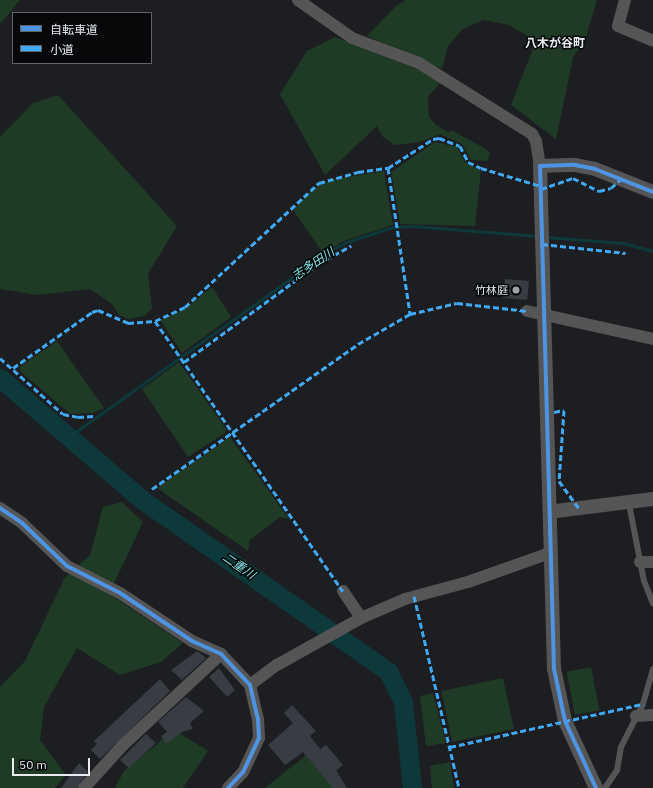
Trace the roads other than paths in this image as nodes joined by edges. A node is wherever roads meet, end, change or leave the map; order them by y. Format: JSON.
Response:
{"nodes":[{"id":1,"x":298,"y":0,"type":"edge"},
{"id":2,"x":625,"y":0,"type":"edge"},
{"id":3,"x":653,"y":41,"type":"edge"},
{"id":4,"x":540,"y":166,"type":"junction"},
{"id":5,"x":653,"y":192,"type":"edge"},
{"id":6,"x":527,"y":311,"type":"dead end"},
{"id":7,"x":544,"y":316,"type":"junction"},
{"id":8,"x":653,"y":339,"type":"edge"},
{"id":9,"x":653,"y":499,"type":"edge"},
{"id":10,"x":629,"y":504,"type":"junction"},
{"id":11,"x":0,"y":508,"type":"edge"},
{"id":12,"x":553,"y":511,"type":"junction"},
{"id":13,"x":550,"y":553,"type":"junction"},
{"id":14,"x":640,"y":562,"type":"junction"},
{"id":15,"x":653,"y":562,"type":"edge"},
{"id":16,"x":343,"y":591,"type":"dead end"},
{"id":17,"x":653,"y":603,"type":"edge"},
{"id":18,"x":361,"y":618,"type":"junction"},
{"id":19,"x":221,"y":654,"type":"junction"},
{"id":20,"x":653,"y":669,"type":"edge"},
{"id":21,"x":250,"y":685,"type":"junction"},
{"id":22,"x":653,"y":714,"type":"edge"},
{"id":23,"x":636,"y":716,"type":"junction"},
{"id":24,"x":84,"y":788,"type":"edge"},
{"id":25,"x":228,"y":788,"type":"edge"},
{"id":26,"x":596,"y":788,"type":"edge"},
{"id":27,"x":605,"y":788,"type":"edge"}],
"edges":[{"from":1,"to":4,"type":"street"},
{"from":2,"to":3,"type":"street"},
{"from":4,"to":5,"type":"street"},
{"from":4,"to":7,"type":"street"},
{"from":6,"to":7,"type":"street"},
{"from":7,"to":8,"type":"street"},
{"from":7,"to":12,"type":"street"},
{"from":9,"to":10,"type":"street"},
{"from":10,"to":12,"type":"street"},
{"from":10,"to":14,"type":"lane"},
{"from":11,"to":19,"type":"street"},
{"from":12,"to":13,"type":"street"},
{"from":13,"to":18,"type":"street"},
{"from":13,"to":26,"type":"street"},
{"from":14,"to":15,"type":"street"},
{"from":14,"to":17,"type":"lane"},
{"from":16,"to":18,"type":"street"},
{"from":18,"to":21,"type":"street"},
{"from":19,"to":21,"type":"street"},
{"from":19,"to":24,"type":"street"},
{"from":20,"to":23,"type":"lane"},
{"from":21,"to":25,"type":"street"},
{"from":22,"to":23,"type":"street"},
{"from":23,"to":27,"type":"lane"}]}
